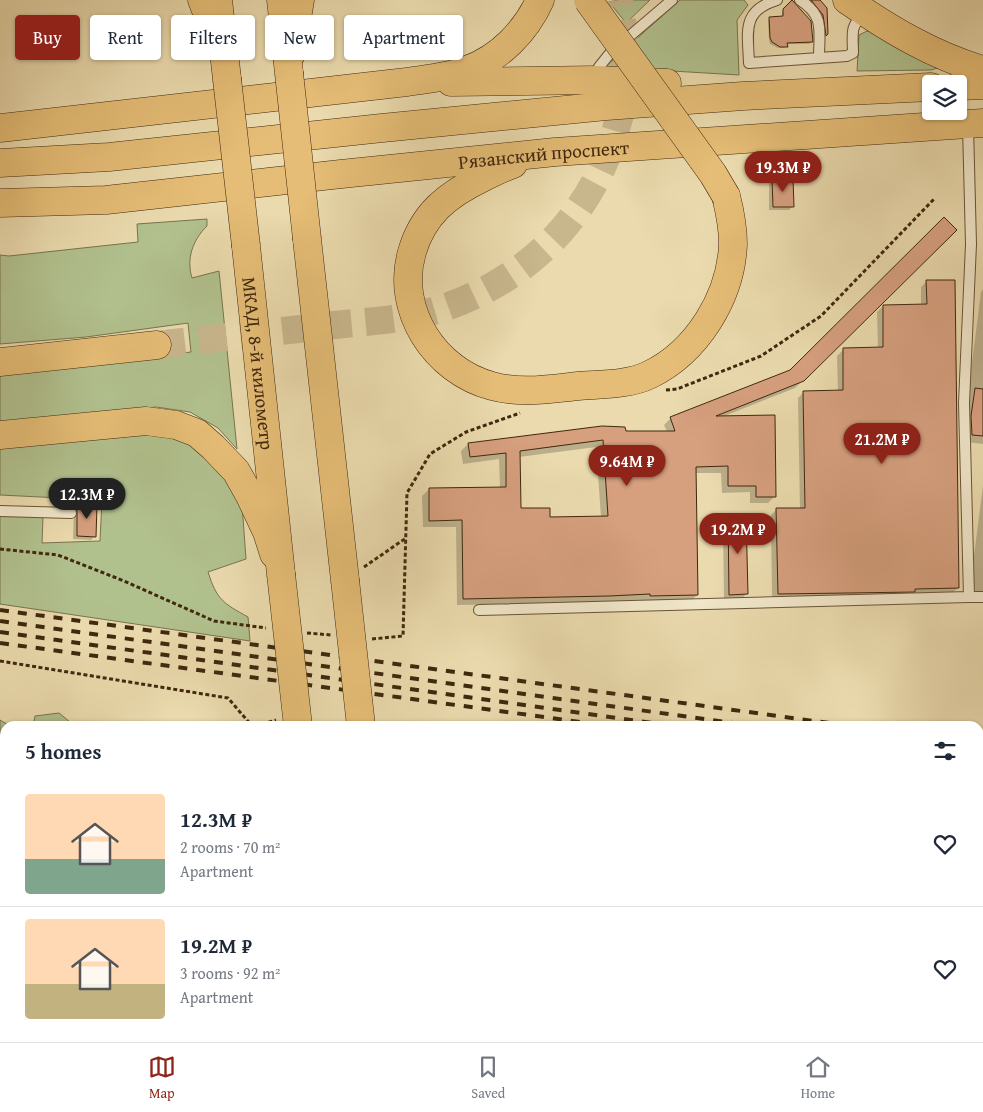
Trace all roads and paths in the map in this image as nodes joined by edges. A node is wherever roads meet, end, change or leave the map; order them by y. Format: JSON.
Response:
{"nodes":[{"id":1,"x":202,"y":0,"type":"edge"},
{"id":2,"x":218,"y":0,"type":"edge"},
{"id":3,"x":281,"y":0,"type":"edge"},
{"id":4,"x":300,"y":0,"type":"edge"},
{"id":5,"x":540,"y":0,"type":"edge"},
{"id":6,"x":588,"y":0,"type":"edge"},
{"id":7,"x":672,"y":0,"type":"edge"},
{"id":8,"x":777,"y":0,"type":"edge"},
{"id":9,"x":800,"y":0,"type":"edge"},
{"id":10,"x":756,"y":4,"type":"edge"},
{"id":11,"x":857,"y":7,"type":"edge"},
{"id":12,"x":819,"y":58,"type":"junction"},
{"id":13,"x":983,"y":70,"type":"edge"},
{"id":14,"x":289,"y":72,"type":"junction"},
{"id":15,"x":227,"y":79,"type":"junction"},
{"id":16,"x":596,"y":80,"type":"junction"},
{"id":17,"x":407,"y":82,"type":"junction"},
{"id":18,"x":983,"y":85,"type":"edge"},
{"id":19,"x":967,"y":86,"type":"edge"},
{"id":20,"x":922,"y":88,"type":"edge"},
{"id":21,"x":743,"y":96,"type":"junction"},
{"id":22,"x":0,"y":114,"type":"edge"},
{"id":23,"x":35,"y":123,"type":"junction"},
{"id":24,"x":976,"y":124,"type":"edge"},
{"id":25,"x":0,"y":128,"type":"edge"},
{"id":26,"x":555,"y":152,"type":"junction"},
{"id":27,"x":0,"y":163,"type":"edge"},
{"id":28,"x":935,"y":198,"type":"dead end"},
{"id":29,"x":3,"y":204,"type":"edge"},
{"id":30,"x":157,"y":345,"type":"tunnel mouth"},
{"id":31,"x":0,"y":362,"type":"edge"},
{"id":32,"x":658,"y":392,"type":"dead end"},
{"id":33,"x":526,"y":410,"type":"dead end"},
{"id":34,"x":0,"y":435,"type":"edge"},
{"id":35,"x":0,"y":511,"type":"edge"},
{"id":36,"x":71,"y":513,"type":"dead end"},
{"id":37,"x":406,"y":538,"type":"junction"},
{"id":38,"x":0,"y":549,"type":"edge"},
{"id":39,"x":281,"y":574,"type":"junction"},
{"id":40,"x":344,"y":580,"type":"junction"},
{"id":41,"x":969,"y":596,"type":"junction"},
{"id":42,"x":983,"y":597,"type":"edge"},
{"id":43,"x":479,"y":610,"type":"dead end"},
{"id":44,"x":271,"y":628,"type":"dead end"},
{"id":45,"x":300,"y":632,"type":"dead end"},
{"id":46,"x":339,"y":636,"type":"dead end"},
{"id":47,"x":369,"y":640,"type":"dead end"},
{"id":48,"x":0,"y":661,"type":"edge"},
{"id":49,"x":248,"y":721,"type":"edge"},
{"id":50,"x":297,"y":721,"type":"edge"},
{"id":51,"x":359,"y":721,"type":"edge"}],
"edges":[{"from":1,"to":15,"type":"main road"},
{"from":2,"to":15,"type":"main road","name":"МКАД, 8-й километр"},
{"from":3,"to":14,"type":"main road"},
{"from":4,"to":14,"type":"main road"},
{"from":5,"to":17,"type":"main road"},
{"from":6,"to":26,"type":"main road","bridge":true},
{"from":7,"to":16,"type":"lane"},
{"from":8,"to":10,"type":"lane"},
{"from":9,"to":12,"type":"lane"},
{"from":10,"to":12,"type":"lane"},
{"from":11,"to":12,"type":"lane"},
{"from":11,"to":13,"type":"main road"},
{"from":14,"to":40,"type":"main road","bridge":true},
{"from":15,"to":39,"type":"main road","name":"МКАД, 8-й километр","bridge":true},
{"from":16,"to":17,"type":"main road"},
{"from":16,"to":21,"type":"main road"},
{"from":17,"to":23,"type":"main road"},
{"from":18,"to":19,"type":"main road"},
{"from":20,"to":21,"type":"main road"},
{"from":21,"to":27,"type":"main road"},
{"from":22,"to":23,"type":"main road"},
{"from":23,"to":25,"type":"main road"},
{"from":24,"to":26,"type":"main road","name":"Рязанский проспект"},
{"from":24,"to":41,"type":"lane"},
{"from":26,"to":29,"type":"main road","name":"Рязанский проспект"},
{"from":28,"to":32,"type":"path"},
{"from":30,"to":31,"type":"main road"},
{"from":33,"to":37,"type":"path"},
{"from":34,"to":39,"type":"main road"},
{"from":35,"to":36,"type":"lane"},
{"from":37,"to":40,"type":"path"},
{"from":37,"to":47,"type":"path"},
{"from":38,"to":44,"type":"path"},
{"from":39,"to":50,"type":"main road","name":"МКАД, 8-й километр","bridge":true},
{"from":40,"to":51,"type":"main road","bridge":true},
{"from":41,"to":42,"type":"lane"},
{"from":41,"to":43,"type":"lane"},
{"from":45,"to":46,"type":"path"},
{"from":48,"to":49,"type":"path"}]}
